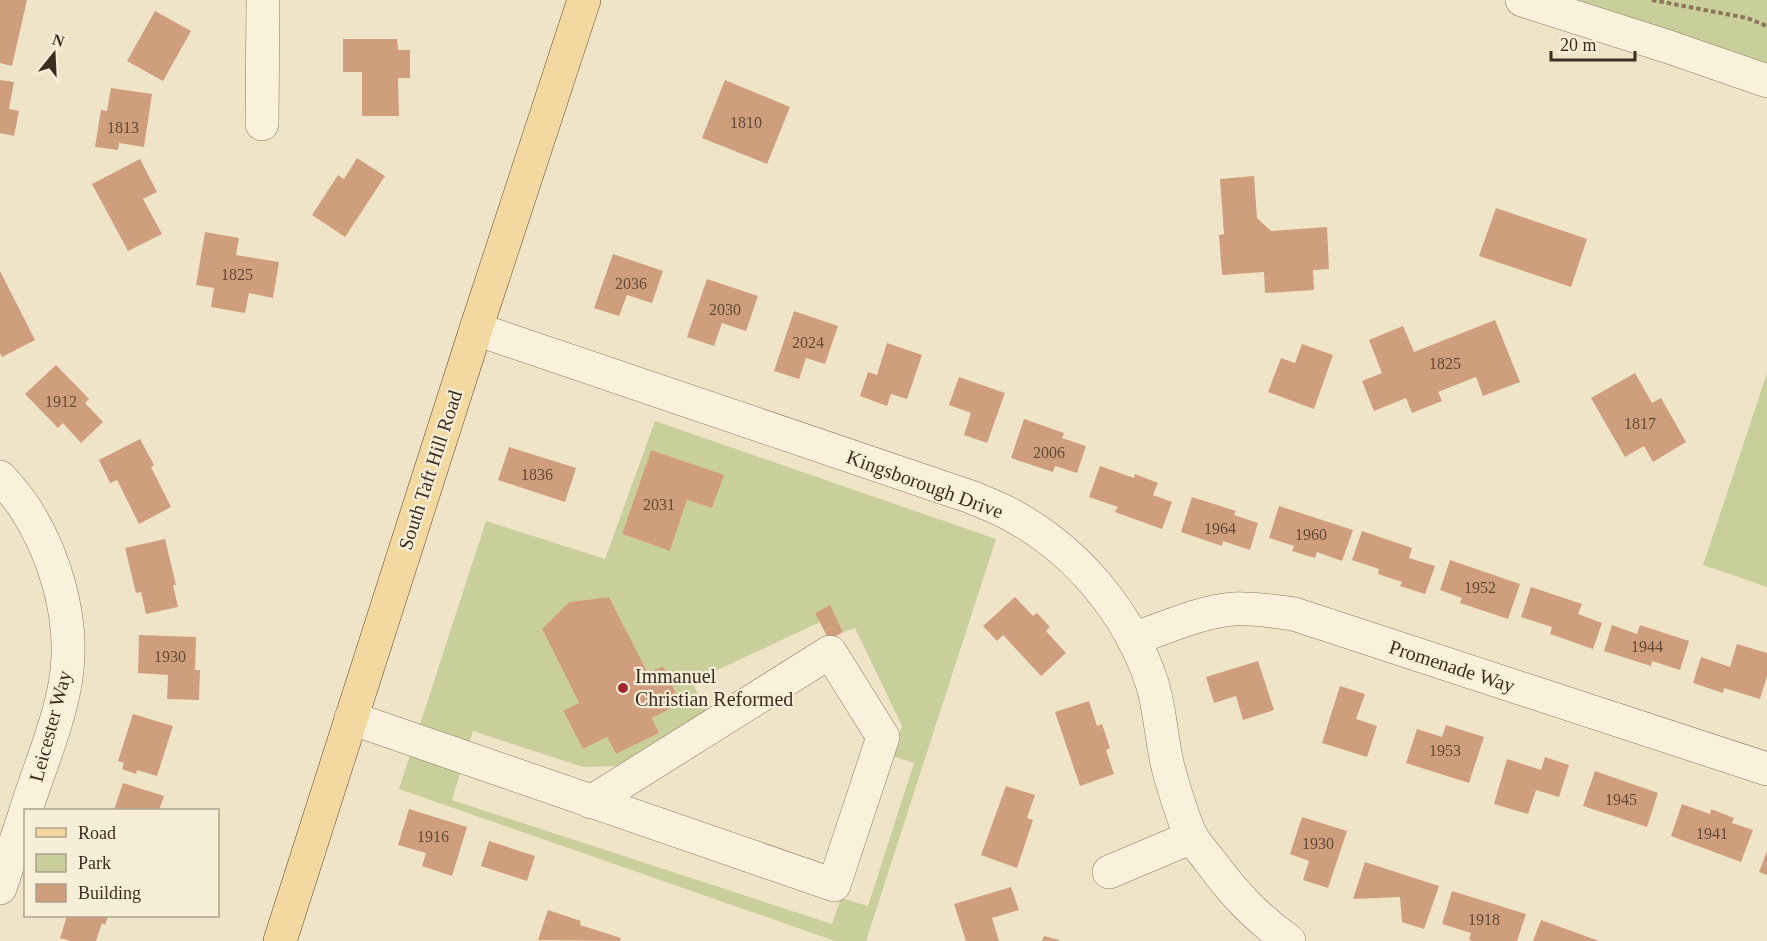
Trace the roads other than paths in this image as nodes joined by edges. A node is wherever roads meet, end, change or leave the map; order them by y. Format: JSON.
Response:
{"nodes":[{"id":1,"x":263,"y":0,"type":"edge"},
{"id":2,"x":584,"y":0,"type":"edge"},
{"id":3,"x":1522,"y":0,"type":"edge"},
{"id":4,"x":1767,"y":81,"type":"edge"},
{"id":5,"x":262,"y":124,"type":"dead end"},
{"id":6,"x":476,"y":329,"type":"junction"},
{"id":7,"x":0,"y":477,"type":"edge"},
{"id":8,"x":1133,"y":639,"type":"junction"},
{"id":9,"x":351,"y":718,"type":"junction"},
{"id":10,"x":1767,"y":769,"type":"edge"},
{"id":11,"x":591,"y":802,"type":"junction"},
{"id":12,"x":27,"y":809,"type":"edge"},
{"id":13,"x":24,"y":817,"type":"edge"},
{"id":14,"x":1192,"y":837,"type":"junction"},
{"id":15,"x":1109,"y":872,"type":"dead end"},
{"id":16,"x":0,"y":888,"type":"edge"},
{"id":17,"x":280,"y":941,"type":"edge"},
{"id":18,"x":1289,"y":941,"type":"edge"}],
"edges":[{"from":1,"to":5,"type":"street"},
{"from":2,"to":6,"type":"main road","name":"South Taft Hill Road"},
{"from":3,"to":4,"type":"street"},
{"from":6,"to":8,"type":"street","name":"Kingsborough Drive"},
{"from":6,"to":9,"type":"main road","name":"South Taft Hill Road"},
{"from":7,"to":12,"type":"street","name":"Leicester Way"},
{"from":8,"to":10,"type":"street","name":"Promenade Way"},
{"from":8,"to":14,"type":"street","name":"Kingsborough Drive"},
{"from":9,"to":11,"type":"street"},
{"from":9,"to":17,"type":"main road","name":"South Taft Hill Road"},
{"from":11,"to":11,"type":"street"},
{"from":13,"to":16,"type":"street","name":"Leicester Way"},
{"from":14,"to":15,"type":"street"},
{"from":14,"to":18,"type":"street","name":"Kingsborough Drive"}]}
